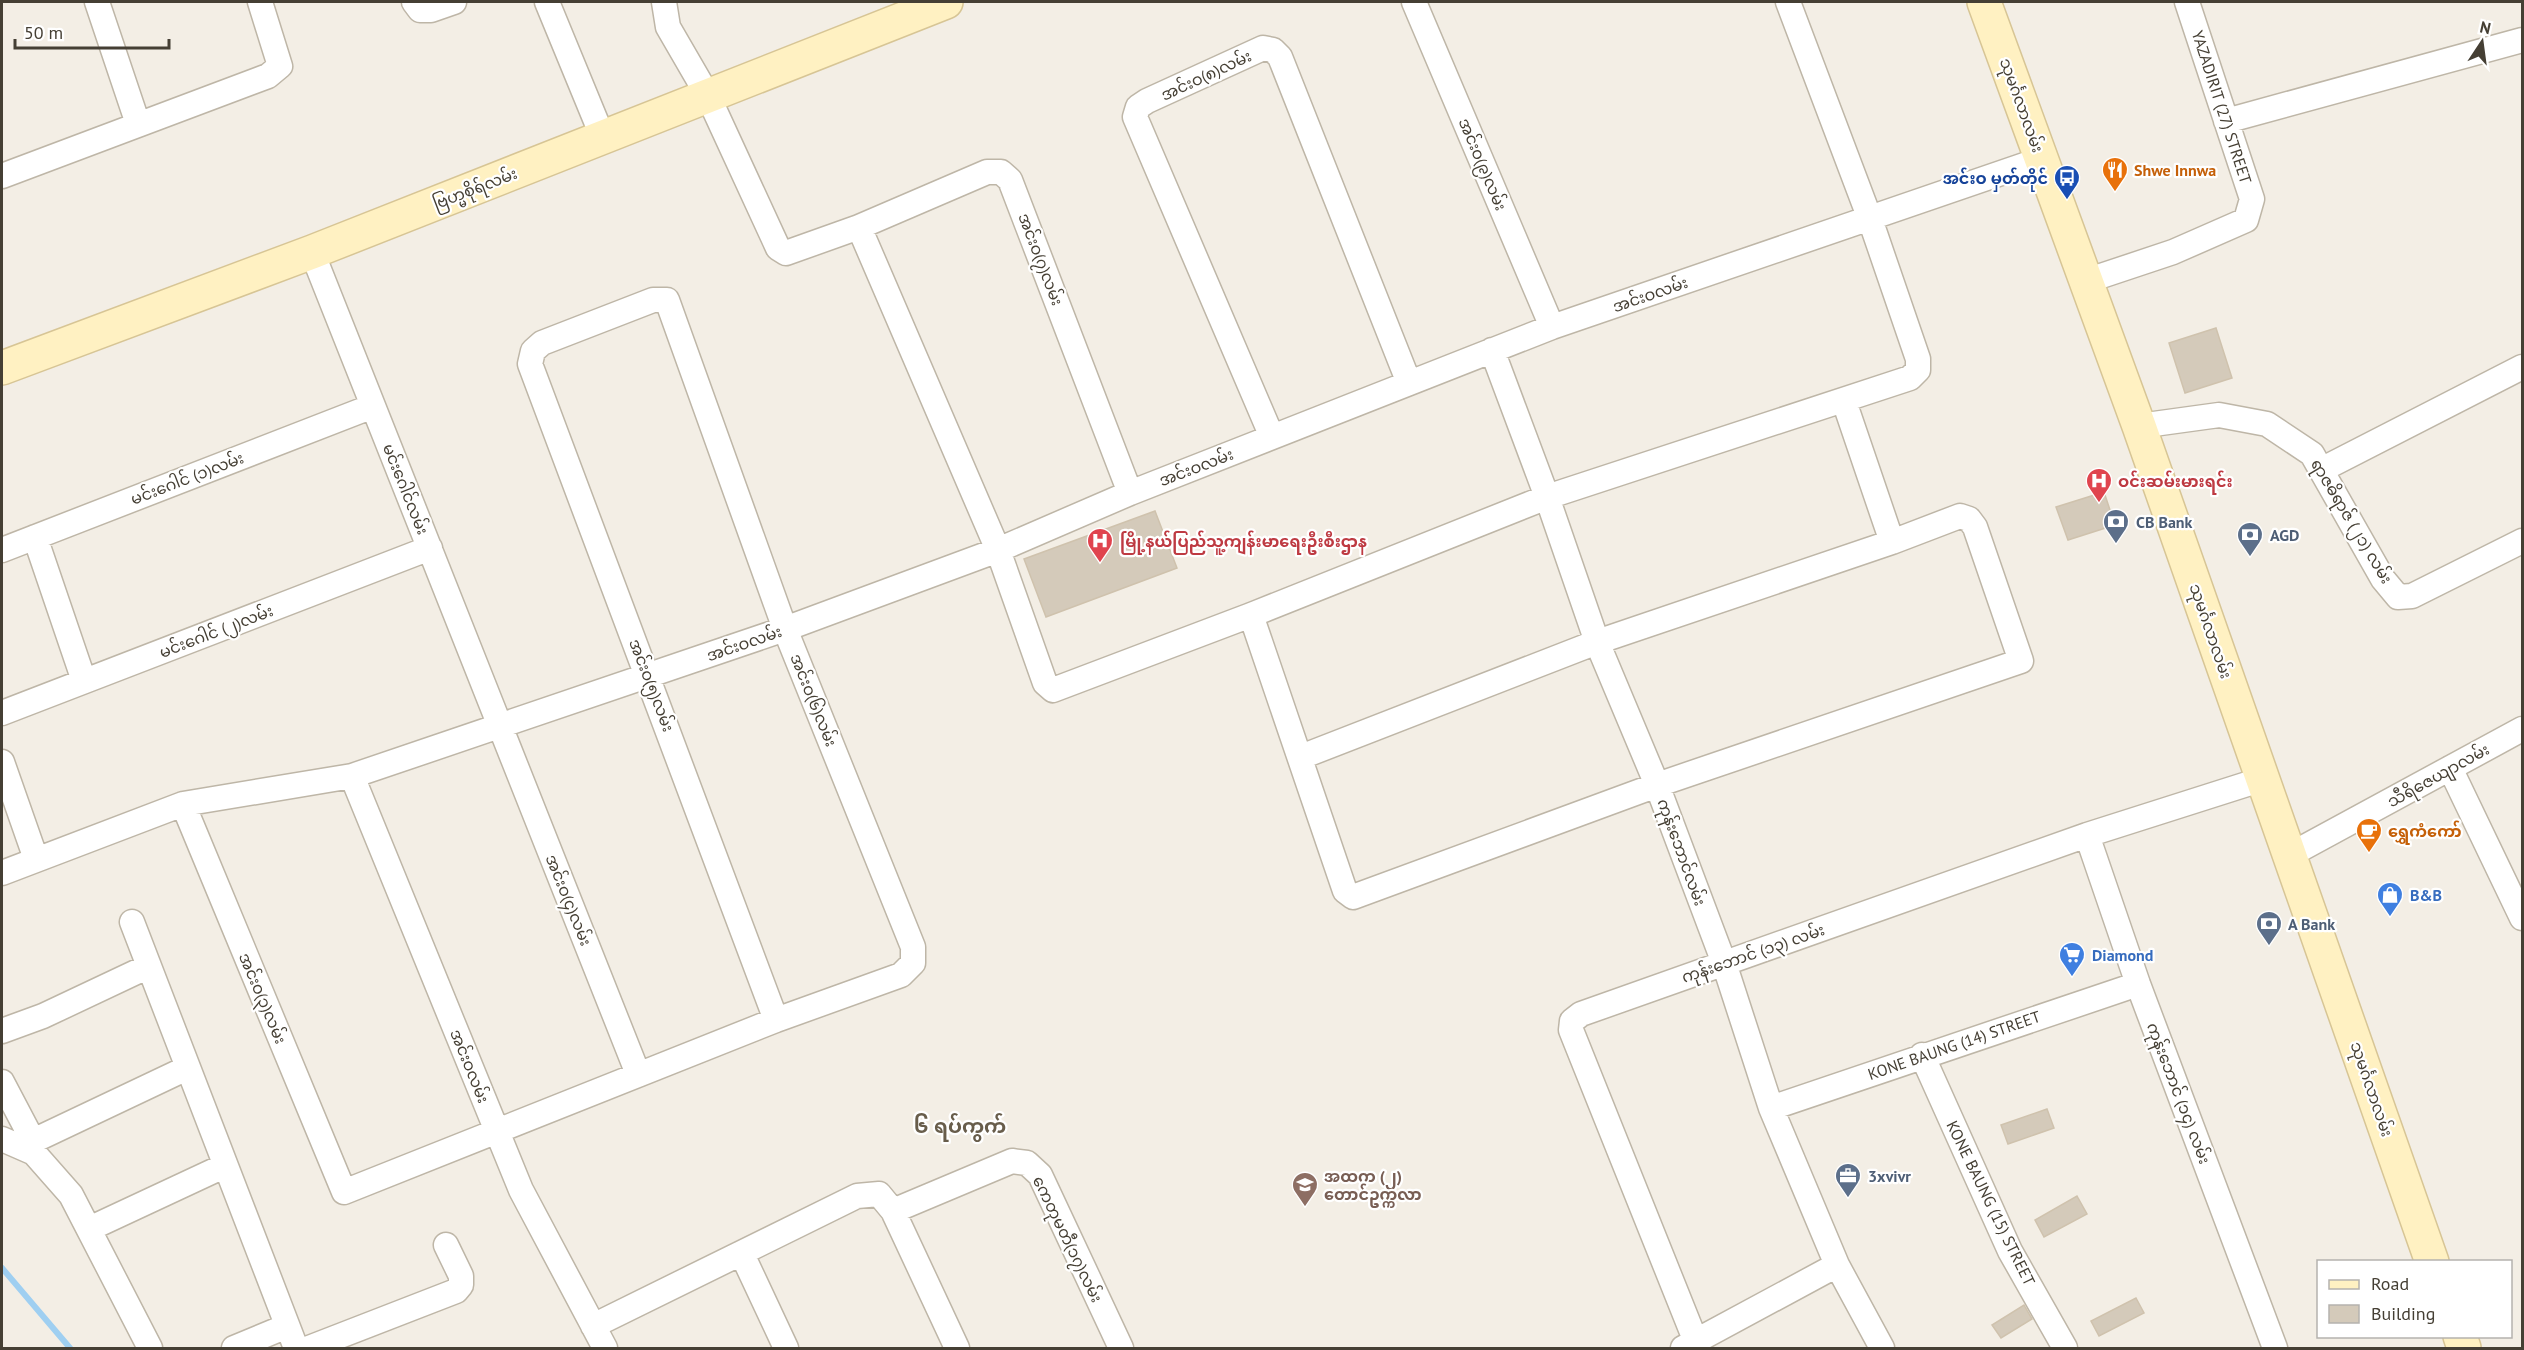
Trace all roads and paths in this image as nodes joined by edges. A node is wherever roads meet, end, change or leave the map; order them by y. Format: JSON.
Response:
{"nodes":[{"id":1,"x":97,"y":2,"type":"edge"},
{"id":2,"x":260,"y":2,"type":"edge"},
{"id":3,"x":414,"y":2,"type":"edge"},
{"id":4,"x":454,"y":2,"type":"edge"},
{"id":5,"x":547,"y":2,"type":"edge"},
{"id":6,"x":664,"y":2,"type":"edge"},
{"id":7,"x":946,"y":2,"type":"edge"},
{"id":8,"x":1414,"y":2,"type":"edge"},
{"id":9,"x":1788,"y":2,"type":"edge"},
{"id":10,"x":1984,"y":2,"type":"edge"},
{"id":11,"x":2187,"y":2,"type":"edge"},
{"id":12,"x":2523,"y":40,"type":"edge"},
{"id":13,"x":708,"y":96,"type":"junction"},
{"id":14,"x":2226,"y":121,"type":"junction"},
{"id":15,"x":138,"y":124,"type":"junction"},
{"id":16,"x":603,"y":138,"type":"junction"},
{"id":17,"x":2042,"y":159,"type":"junction"},
{"id":18,"x":2,"y":176,"type":"edge"},
{"id":19,"x":1870,"y":219,"type":"junction"},
{"id":20,"x":859,"y":226,"type":"junction"},
{"id":21,"x":312,"y":252,"type":"junction"},
{"id":22,"x":2086,"y":281,"type":"junction"},
{"id":23,"x":667,"y":300,"type":"joint"},
{"id":24,"x":1552,"y":327,"type":"junction"},
{"id":25,"x":1492,"y":350,"type":"junction"},
{"id":26,"x":2523,"y":367,"type":"edge"},
{"id":27,"x":2,"y":368,"type":"edge"},
{"id":28,"x":1409,"y":383,"type":"junction"},
{"id":29,"x":1844,"y":401,"type":"junction"},
{"id":30,"x":373,"y":406,"type":"junction"},
{"id":31,"x":2139,"y":426,"type":"junction"},
{"id":32,"x":1272,"y":437,"type":"junction"},
{"id":33,"x":2320,"y":470,"type":"junction"},
{"id":34,"x":1130,"y":493,"type":"junction"},
{"id":35,"x":1547,"y":497,"type":"junction"},
{"id":36,"x":35,"y":537,"type":"junction"},
{"id":37,"x":2523,"y":541,"type":"edge"},
{"id":38,"x":1892,"y":542,"type":"junction"},
{"id":39,"x":430,"y":548,"type":"junction"},
{"id":40,"x":2,"y":550,"type":"edge"},
{"id":41,"x":998,"y":550,"type":"junction"},
{"id":42,"x":1251,"y":615,"type":"junction"},
{"id":43,"x":785,"y":629,"type":"junction"},
{"id":44,"x":1597,"y":642,"type":"junction"},
{"id":45,"x":648,"y":675,"type":"junction"},
{"id":46,"x":84,"y":681,"type":"junction"},
{"id":47,"x":2,"y":713,"type":"edge"},
{"id":48,"x":500,"y":726,"type":"junction"},
{"id":49,"x":2523,"y":729,"type":"edge"},
{"id":50,"x":1301,"y":757,"type":"junction"},
{"id":51,"x":2,"y":762,"type":"edge"},
{"id":52,"x":2450,"y":768,"type":"junction"},
{"id":53,"x":352,"y":776,"type":"junction"},
{"id":54,"x":2263,"y":779,"type":"junction"},
{"id":55,"x":1657,"y":785,"type":"junction"},
{"id":56,"x":183,"y":804,"type":"junction"},
{"id":57,"x":2087,"y":836,"type":"junction"},
{"id":58,"x":2290,"y":855,"type":"junction"},
{"id":59,"x":36,"y":860,"type":"junction"},
{"id":60,"x":2,"y":873,"type":"edge"},
{"id":61,"x":2523,"y":918,"type":"edge"},
{"id":62,"x":132,"y":922,"type":"dead end"},
{"id":63,"x":1724,"y":963,"type":"junction"},
{"id":64,"x":149,"y":966,"type":"junction"},
{"id":65,"x":2138,"y":984,"type":"junction"},
{"id":66,"x":776,"y":1020,"type":"junction"},
{"id":67,"x":2,"y":1031,"type":"edge"},
{"id":68,"x":1922,"y":1056,"type":"junction"},
{"id":69,"x":187,"y":1068,"type":"junction"},
{"id":70,"x":638,"y":1074,"type":"junction"},
{"id":71,"x":2,"y":1082,"type":"edge"},
{"id":72,"x":1771,"y":1108,"type":"junction"},
{"id":73,"x":497,"y":1130,"type":"junction"},
{"id":74,"x":2,"y":1139,"type":"edge"},
{"id":75,"x":33,"y":1147,"type":"junction"},
{"id":76,"x":224,"y":1166,"type":"junction"},
{"id":77,"x":893,"y":1211,"type":"junction"},
{"id":78,"x":90,"y":1229,"type":"junction"},
{"id":79,"x":446,"y":1245,"type":"dead end"},
{"id":80,"x":742,"y":1254,"type":"junction"},
{"id":81,"x":2431,"y":1260,"type":"edge"},
{"id":82,"x":1837,"y":1265,"type":"junction"},
{"id":83,"x":287,"y":1326,"type":"junction"},
{"id":84,"x":593,"y":1326,"type":"junction"},
{"id":85,"x":1689,"y":1345,"type":"edge"},
{"id":86,"x":150,"y":1348,"type":"edge"},
{"id":87,"x":234,"y":1348,"type":"edge"},
{"id":88,"x":296,"y":1348,"type":"edge"},
{"id":89,"x":309,"y":1348,"type":"edge"},
{"id":90,"x":605,"y":1348,"type":"edge"},
{"id":91,"x":786,"y":1348,"type":"edge"},
{"id":92,"x":957,"y":1348,"type":"edge"},
{"id":93,"x":1121,"y":1348,"type":"edge"},
{"id":94,"x":1882,"y":1348,"type":"edge"},
{"id":95,"x":2065,"y":1348,"type":"edge"},
{"id":96,"x":2275,"y":1348,"type":"edge"}],
"edges":[{"from":1,"to":15,"type":"street"},
{"from":2,"to":15,"type":"street"},
{"from":3,"to":4,"type":"street"},
{"from":5,"to":16,"type":"street"},
{"from":6,"to":13,"type":"street"},
{"from":7,"to":13,"type":"main road","name":"ဗြဟ္မစိုရ်လမ်း"},
{"from":8,"to":24,"type":"street","name":"အင်းဝ(၉)လမ်း"},
{"from":9,"to":19,"type":"street"},
{"from":10,"to":17,"type":"main road","name":"သုမင်္ဂလာလမ်း"},
{"from":11,"to":14,"type":"street","name":"YAZADIRIT (27) STREET"},
{"from":12,"to":14,"type":"street"},
{"from":13,"to":16,"type":"main road","name":"ဗြဟ္မစိုရ်လမ်း"},
{"from":13,"to":20,"type":"street","name":"အင်းဝ(၇)လမ်း"},
{"from":14,"to":22,"type":"street","name":"YAZADIRIT (27) STREET"},
{"from":15,"to":18,"type":"street"},
{"from":16,"to":21,"type":"main road","name":"ဗြဟ္မစိုရ်လမ်း"},
{"from":17,"to":19,"type":"street","name":"အင်းဝလမ်း"},
{"from":17,"to":22,"type":"main road","name":"သုမင်္ဂလာလမ်း"},
{"from":19,"to":24,"type":"street","name":"အင်းဝလမ်း"},
{"from":19,"to":29,"type":"street"},
{"from":20,"to":34,"type":"street","name":"အင်းဝ(၇)လမ်း"},
{"from":20,"to":41,"type":"street"},
{"from":21,"to":27,"type":"main road","name":"ဗြဟ္မစိုရ်လမ်း"},
{"from":21,"to":30,"type":"street","name":"မင်းဂေါင်လမ်း"},
{"from":22,"to":31,"type":"main road","name":"သုမင်္ဂလာလမ်း"},
{"from":23,"to":43,"type":"street","name":"အင်းဝ(၆)လမ်း"},
{"from":23,"to":45,"type":"street","name":"အင်းဝ(၅)လမ်း"},
{"from":24,"to":25,"type":"street","name":"အင်းဝလမ်း"},
{"from":25,"to":28,"type":"street","name":"အင်းဝလမ်း"},
{"from":25,"to":35,"type":"street","name":"ကုန်းဘောင်လမ်း"},
{"from":26,"to":33,"type":"street"},
{"from":28,"to":32,"type":"street","name":"အင်းဝလမ်း"},
{"from":28,"to":32,"type":"street","name":"အင်းဝ(၈)လမ်း"},
{"from":29,"to":35,"type":"street"},
{"from":29,"to":38,"type":"street"},
{"from":30,"to":36,"type":"street","name":"မင်းဂေါင် (၁)လမ်း"},
{"from":30,"to":39,"type":"street","name":"မင်းဂေါင်လမ်း"},
{"from":31,"to":33,"type":"street","name":"ရာဇဓိရာဇ် (၂၁) လမ်း"},
{"from":31,"to":54,"type":"main road","name":"သုမင်္ဂလာလမ်း"},
{"from":32,"to":34,"type":"street","name":"အင်းဝလမ်း"},
{"from":33,"to":37,"type":"street","name":"ရာဇဓိရာဇ် (၂၁) လမ်း"},
{"from":34,"to":41,"type":"street","name":"အင်းဝလမ်း"},
{"from":35,"to":42,"type":"street"},
{"from":35,"to":44,"type":"street","name":"ကုန်းဘောင်လမ်း"},
{"from":36,"to":40,"type":"street","name":"မင်းဂေါင် (၁)လမ်း"},
{"from":36,"to":46,"type":"street"},
{"from":38,"to":44,"type":"street"},
{"from":38,"to":55,"type":"street"},
{"from":39,"to":46,"type":"street","name":"မင်းဂေါင် (၂)လမ်း"},
{"from":39,"to":48,"type":"street","name":"မင်းဂေါင်လမ်း"},
{"from":41,"to":42,"type":"street"},
{"from":41,"to":43,"type":"street","name":"အင်းဝလမ်း"},
{"from":42,"to":50,"type":"street"},
{"from":43,"to":45,"type":"street","name":"အင်းဝလမ်း"},
{"from":43,"to":66,"type":"street","name":"အင်းဝ(၆)လမ်း"},
{"from":44,"to":50,"type":"street"},
{"from":44,"to":55,"type":"street","name":"ကုန်းဘောင်လမ်း"},
{"from":45,"to":48,"type":"street","name":"အင်းဝလမ်း"},
{"from":45,"to":66,"type":"street","name":"အင်းဝ(၅)လမ်း"},
{"from":46,"to":47,"type":"street","name":"မင်းဂေါင် (၂)လမ်း"},
{"from":48,"to":53,"type":"street","name":"အင်းဝလမ်း"},
{"from":48,"to":70,"type":"street","name":"အင်းဝ(၄)လမ်း"},
{"from":49,"to":52,"type":"street","name":"သီရိဇေယျာလမ်း"},
{"from":50,"to":55,"type":"street"},
{"from":51,"to":59,"type":"street"},
{"from":52,"to":58,"type":"street","name":"သီရိဇေယျာလမ်း"},
{"from":52,"to":61,"type":"street"},
{"from":53,"to":56,"type":"street","name":"အင်းဝလမ်း"},
{"from":53,"to":73,"type":"street","name":"အင်းဝလမ်း"},
{"from":54,"to":57,"type":"street","name":"ကုန်းဘောင် (၁၃) လမ်း"},
{"from":54,"to":58,"type":"main road","name":"သုမင်္ဂလာလမ်း"},
{"from":55,"to":63,"type":"street","name":"ကုန်းဘောင်လမ်း"},
{"from":56,"to":59,"type":"street","name":"အင်းဝလမ်း"},
{"from":56,"to":73,"type":"street","name":"အင်းဝ(၃)လမ်း"},
{"from":57,"to":63,"type":"street","name":"ကုန်းဘောင် (၁၃) လမ်း"},
{"from":57,"to":65,"type":"street","name":"ကုန်းဘောင် (၁၄) လမ်း"},
{"from":58,"to":81,"type":"main road","name":"သုမင်္ဂလာလမ်း"},
{"from":59,"to":60,"type":"street","name":"အင်းဝလမ်း"},
{"from":62,"to":64,"type":"street"},
{"from":63,"to":72,"type":"street","name":"ကုန်းဘောင်လမ်း"},
{"from":63,"to":85,"type":"street","name":"ကုန်းဘောင် (၁၃) လမ်း"},
{"from":64,"to":67,"type":"street"},
{"from":64,"to":69,"type":"street"},
{"from":65,"to":68,"type":"street","name":"KONE BAUNG (14) STREET"},
{"from":65,"to":96,"type":"street","name":"ကုန်းဘောင် (၁၄) လမ်း"},
{"from":66,"to":70,"type":"street"},
{"from":68,"to":72,"type":"street","name":"KONE BAUNG (14) STREET"},
{"from":68,"to":95,"type":"street","name":"KONE BAUNG (15) STREET"},
{"from":69,"to":75,"type":"street"},
{"from":69,"to":76,"type":"street"},
{"from":70,"to":73,"type":"street"},
{"from":71,"to":75,"type":"street"},
{"from":72,"to":82,"type":"street","name":"ကုန်းဘောင်လမ်း"},
{"from":73,"to":84,"type":"street","name":"အင်းဝလမ်း"},
{"from":74,"to":75,"type":"street"},
{"from":75,"to":78,"type":"street"},
{"from":76,"to":78,"type":"street"},
{"from":76,"to":83,"type":"street"},
{"from":77,"to":80,"type":"street"},
{"from":77,"to":92,"type":"street"},
{"from":77,"to":93,"type":"street","name":"ကေတုမတီ(၁၇)လမ်း"},
{"from":78,"to":86,"type":"street"},
{"from":79,"to":89,"type":"street"},
{"from":80,"to":84,"type":"street"},
{"from":80,"to":91,"type":"street"},
{"from":82,"to":85,"type":"street"},
{"from":82,"to":94,"type":"street","name":"ကုန်းဘောင်လမ်း"},
{"from":83,"to":87,"type":"street"},
{"from":83,"to":88,"type":"street"},
{"from":84,"to":90,"type":"street","name":"အင်းဝလမ်း"}]}
